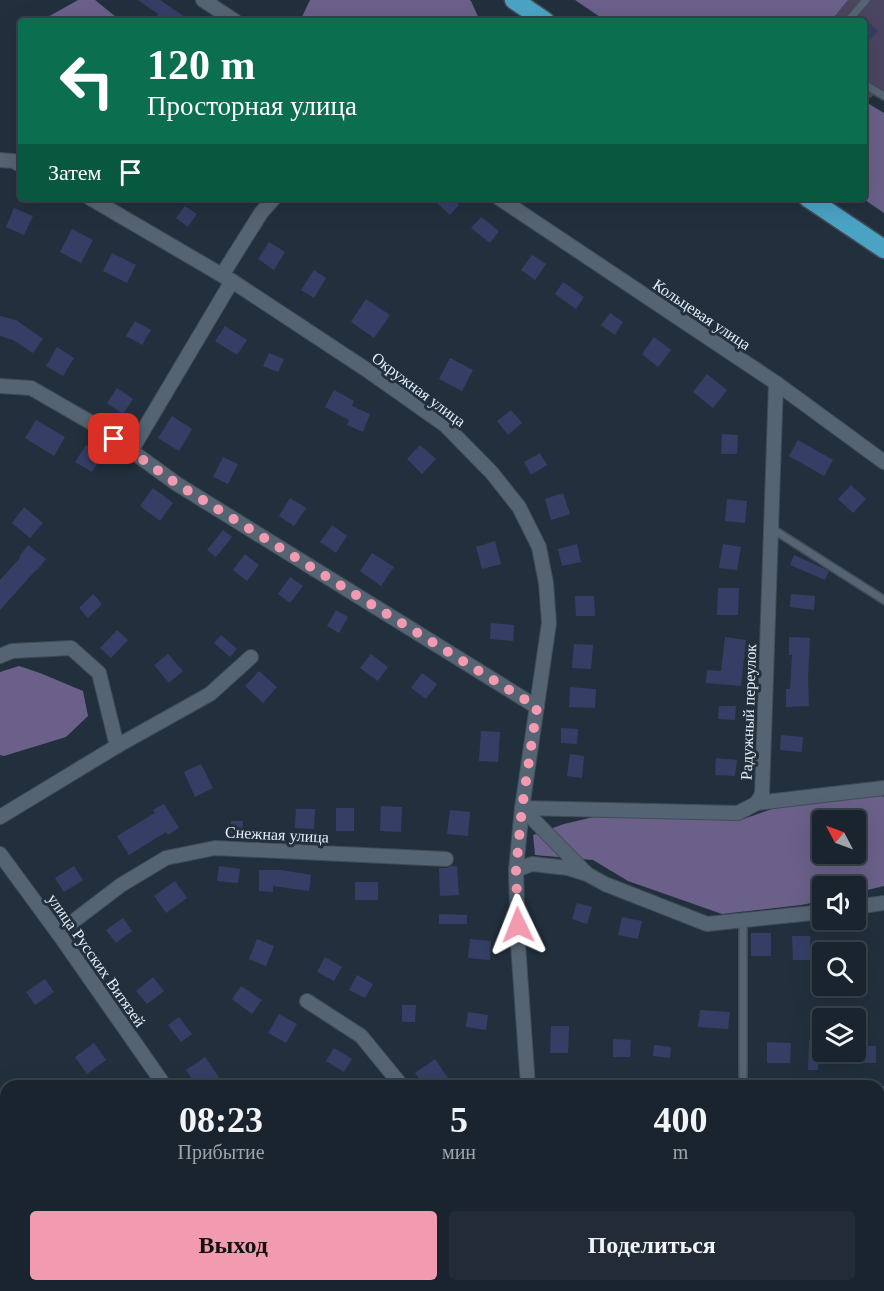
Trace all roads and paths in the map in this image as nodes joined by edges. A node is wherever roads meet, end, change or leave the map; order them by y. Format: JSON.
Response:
{"nodes":[{"id":1,"x":203,"y":0,"type":"edge"},
{"id":2,"x":514,"y":0,"type":"edge"},
{"id":3,"x":867,"y":0,"type":"edge"},
{"id":4,"x":230,"y":18,"type":"edge"},
{"id":5,"x":541,"y":18,"type":"edge"},
{"id":6,"x":851,"y":18,"type":"edge"},
{"id":7,"x":867,"y":86,"type":"edge"},
{"id":8,"x":884,"y":96,"type":"edge"},
{"id":9,"x":0,"y":160,"type":"edge"},
{"id":10,"x":18,"y":164,"type":"edge"},
{"id":11,"x":95,"y":201,"type":"edge"},
{"id":12,"x":271,"y":201,"type":"edge"},
{"id":13,"x":503,"y":201,"type":"edge"},
{"id":14,"x":812,"y":201,"type":"edge"},
{"id":15,"x":884,"y":249,"type":"edge"},
{"id":16,"x":227,"y":278,"type":"junction"},
{"id":17,"x":776,"y":384,"type":"junction"},
{"id":18,"x":0,"y":386,"type":"edge"},
{"id":19,"x":131,"y":451,"type":"junction"},
{"id":20,"x":884,"y":462,"type":"edge"},
{"id":21,"x":771,"y":528,"type":"junction"},
{"id":22,"x":884,"y":600,"type":"edge"},
{"id":23,"x":0,"y":656,"type":"edge"},
{"id":24,"x":251,"y":657,"type":"dead end"},
{"id":25,"x":537,"y":707,"type":"junction"},
{"id":26,"x":117,"y":746,"type":"junction"},
{"id":27,"x":884,"y":788,"type":"edge"},
{"id":28,"x":757,"y":803,"type":"junction"},
{"id":29,"x":522,"y":808,"type":"junction"},
{"id":30,"x":0,"y":817,"type":"edge"},
{"id":31,"x":0,"y":854,"type":"edge"},
{"id":32,"x":446,"y":859,"type":"dead end"},
{"id":33,"x":516,"y":870,"type":"junction"},
{"id":34,"x":587,"y":873,"type":"junction"},
{"id":35,"x":884,"y":903,"type":"edge"},
{"id":36,"x":866,"y":905,"type":"edge"},
{"id":37,"x":812,"y":913,"type":"edge"},
{"id":38,"x":743,"y":920,"type":"junction"},
{"id":39,"x":58,"y":933,"type":"junction"},
{"id":40,"x":307,"y":1001,"type":"dead end"},
{"id":41,"x":161,"y":1080,"type":"edge"},
{"id":42,"x":397,"y":1080,"type":"edge"},
{"id":43,"x":529,"y":1080,"type":"edge"},
{"id":44,"x":743,"y":1080,"type":"edge"}],
"edges":[{"from":1,"to":4,"type":"street"},
{"from":2,"to":5,"type":"highway"},
{"from":3,"to":6,"type":"lane"},
{"from":7,"to":8,"type":"lane"},
{"from":9,"to":10,"type":"street"},
{"from":11,"to":16,"type":"street","name":"Окружная улица"},
{"from":12,"to":16,"type":"street"},
{"from":13,"to":17,"type":"street","name":"Кольцевая улица"},
{"from":14,"to":15,"type":"highway"},
{"from":16,"to":19,"type":"street"},
{"from":16,"to":25,"type":"street","name":"Окружная улица"},
{"from":17,"to":20,"type":"street","name":"Кольцевая улица"},
{"from":17,"to":21,"type":"street","name":"Радужный переулок"},
{"from":18,"to":19,"type":"street"},
{"from":19,"to":25,"type":"street"},
{"from":21,"to":22,"type":"lane"},
{"from":21,"to":28,"type":"street","name":"Радужный переулок"},
{"from":23,"to":26,"type":"street"},
{"from":24,"to":26,"type":"street"},
{"from":25,"to":29,"type":"street","name":"Окружная улица"},
{"from":26,"to":30,"type":"street"},
{"from":27,"to":28,"type":"street"},
{"from":28,"to":29,"type":"street","name":"Радужный переулок"},
{"from":29,"to":33,"type":"street","name":"Окружная улица"},
{"from":29,"to":34,"type":"street"},
{"from":31,"to":39,"type":"street","name":"улица Русских Витязей"},
{"from":32,"to":39,"type":"street","name":"Снежная улица"},
{"from":33,"to":34,"type":"street"},
{"from":33,"to":43,"type":"street","name":"Окружная улица"},
{"from":34,"to":38,"type":"street"},
{"from":35,"to":36,"type":"street"},
{"from":37,"to":38,"type":"street"},
{"from":38,"to":44,"type":"lane"},
{"from":39,"to":41,"type":"street","name":"улица Русских Витязей"},
{"from":40,"to":42,"type":"street"}]}
